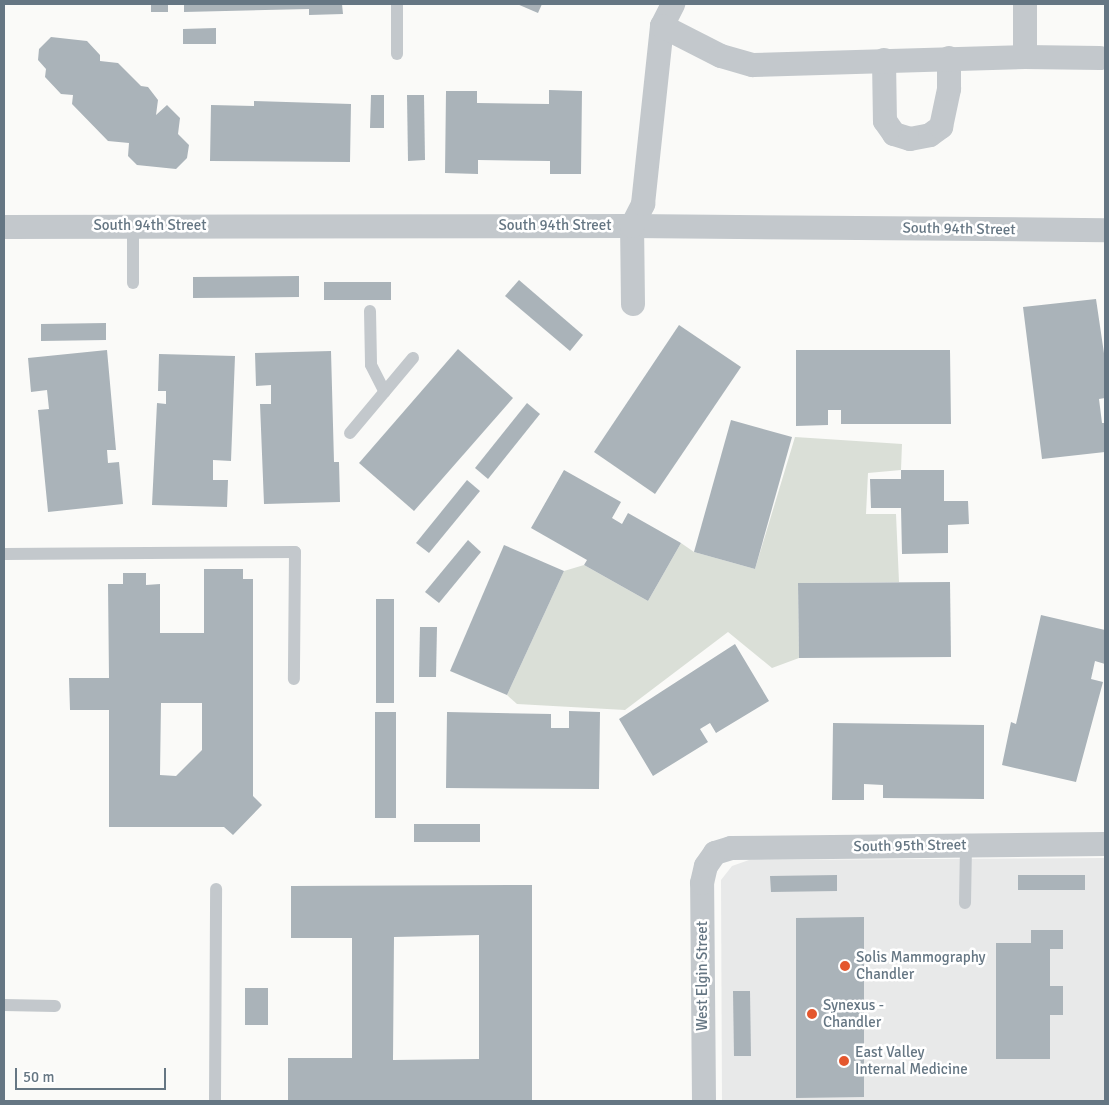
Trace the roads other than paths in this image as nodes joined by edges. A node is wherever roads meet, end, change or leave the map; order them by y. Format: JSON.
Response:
{"nodes":[{"id":1,"x":397,"y":4,"type":"edge"},
{"id":2,"x":673,"y":4,"type":"edge"},
{"id":3,"x":1025,"y":4,"type":"edge"},
{"id":4,"x":662,"y":26,"type":"junction"},
{"id":5,"x":397,"y":54,"type":"dead end"},
{"id":6,"x":1025,"y":57,"type":"junction"},
{"id":7,"x":949,"y":58,"type":"junction"},
{"id":8,"x":1100,"y":58,"type":"dead end"},
{"id":9,"x":884,"y":60,"type":"junction"},
{"id":10,"x":133,"y":226,"type":"junction"},
{"id":11,"x":632,"y":226,"type":"junction"},
{"id":12,"x":4,"y":227,"type":"edge"},
{"id":13,"x":1105,"y":230,"type":"edge"},
{"id":14,"x":134,"y":283,"type":"dead end"},
{"id":15,"x":633,"y":304,"type":"dead end"},
{"id":16,"x":370,"y":311,"type":"dead end"},
{"id":17,"x":413,"y":358,"type":"dead end"},
{"id":18,"x":385,"y":392,"type":"junction"},
{"id":19,"x":350,"y":433,"type":"dead end"},
{"id":20,"x":4,"y":554,"type":"edge"},
{"id":21,"x":294,"y":679,"type":"dead end"},
{"id":22,"x":1105,"y":844,"type":"edge"},
{"id":23,"x":966,"y":845,"type":"junction"},
{"id":24,"x":715,"y":853,"type":"joint"},
{"id":25,"x":216,"y":889,"type":"dead end"},
{"id":26,"x":965,"y":903,"type":"dead end"},
{"id":27,"x":4,"y":1005,"type":"edge"},
{"id":28,"x":55,"y":1006,"type":"dead end"},
{"id":29,"x":215,"y":1101,"type":"edge"},
{"id":30,"x":704,"y":1101,"type":"edge"}],
"edges":[{"from":1,"to":5,"type":"lane"},
{"from":2,"to":4,"type":"street"},
{"from":3,"to":6,"type":"street"},
{"from":4,"to":9,"type":"street"},
{"from":4,"to":11,"type":"street"},
{"from":6,"to":7,"type":"street"},
{"from":6,"to":8,"type":"street"},
{"from":7,"to":9,"type":"street"},
{"from":7,"to":9,"type":"street"},
{"from":10,"to":11,"type":"street","name":"South 94th Street"},
{"from":10,"to":12,"type":"street","name":"South 94th Street"},
{"from":10,"to":14,"type":"lane"},
{"from":11,"to":13,"type":"street","name":"South 94th Street"},
{"from":11,"to":15,"type":"street"},
{"from":16,"to":18,"type":"lane"},
{"from":17,"to":18,"type":"lane"},
{"from":18,"to":19,"type":"lane"},
{"from":20,"to":21,"type":"lane"},
{"from":22,"to":23,"type":"street","name":"South 95th Street"},
{"from":23,"to":24,"type":"street","name":"South 95th Street"},
{"from":23,"to":26,"type":"lane"},
{"from":24,"to":30,"type":"street","name":"West Elgin Street"},
{"from":25,"to":29,"type":"lane"},
{"from":27,"to":28,"type":"lane"}]}
